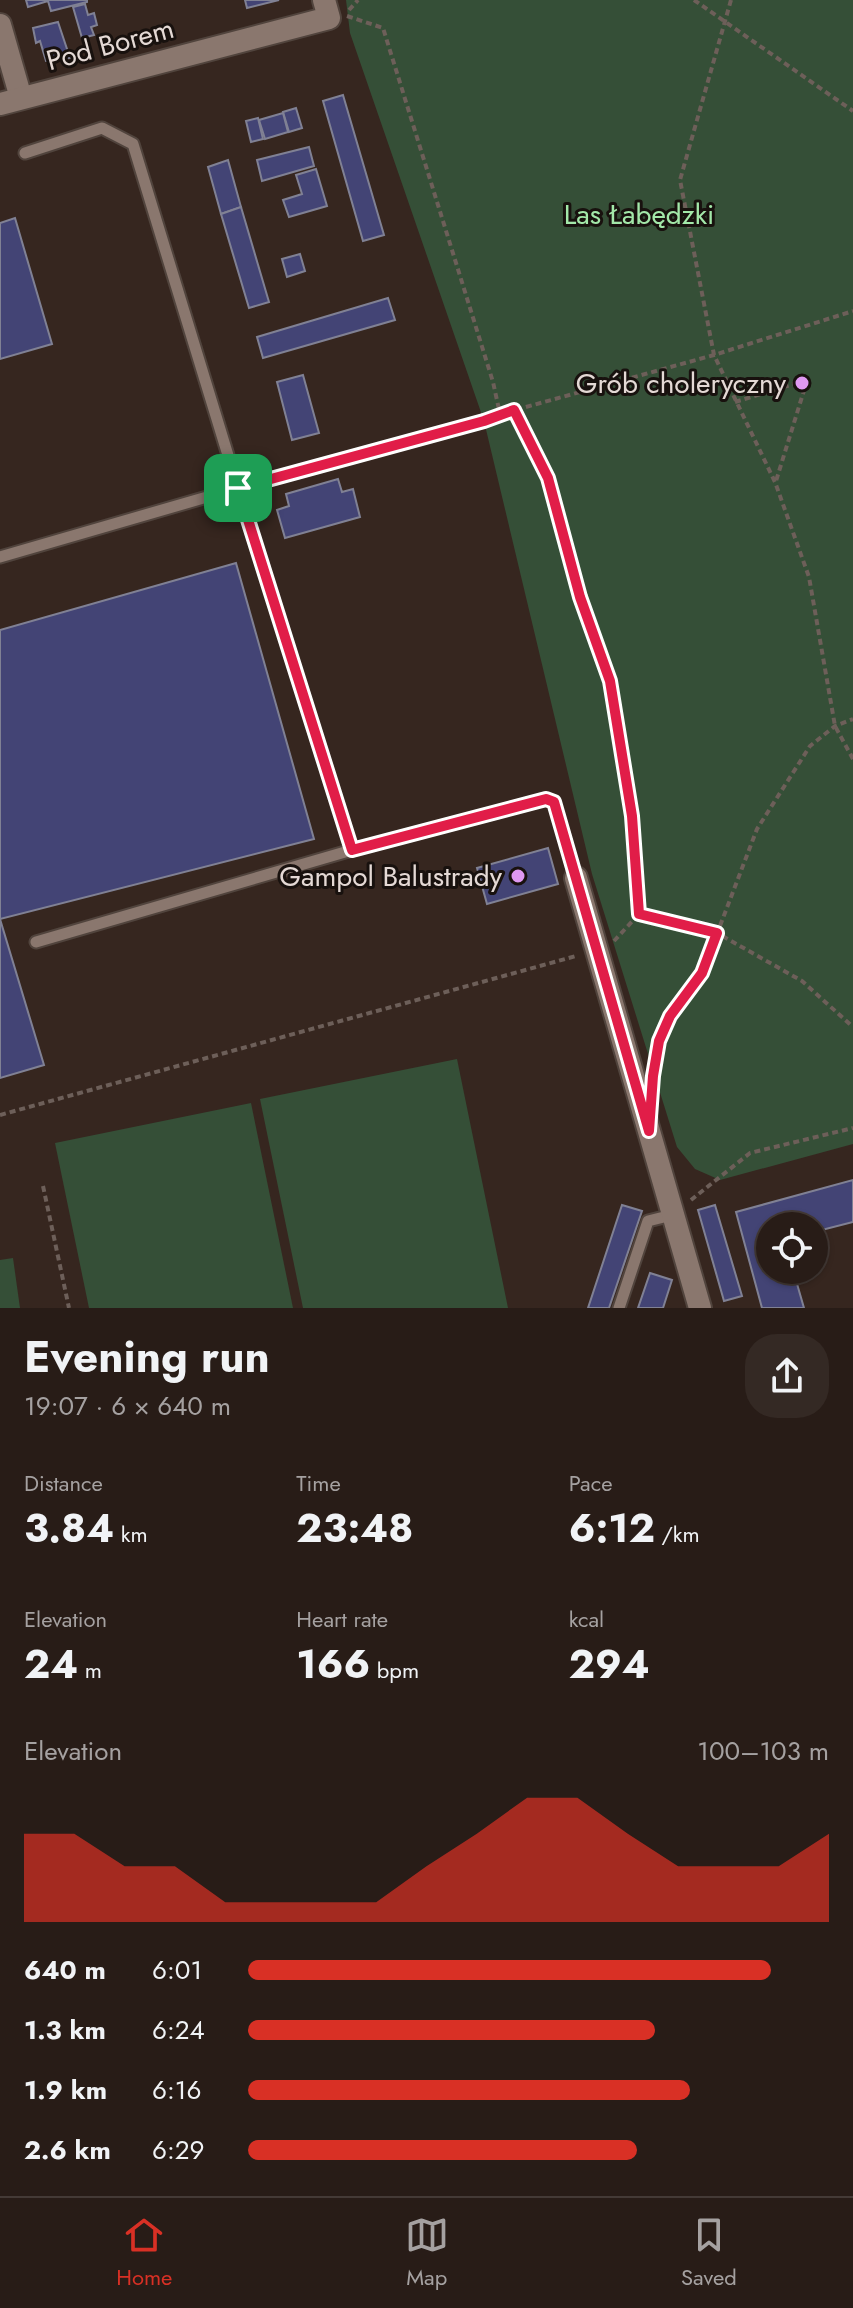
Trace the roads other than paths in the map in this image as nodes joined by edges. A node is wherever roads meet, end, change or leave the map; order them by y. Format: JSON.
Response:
{"nodes":[{"id":1,"x":333,"y":11,"type":"edge"},
{"id":2,"x":0,"y":25,"type":"edge"},
{"id":3,"x":11,"y":101,"type":"edge"},
{"id":4,"x":25,"y":153,"type":"dead end"},
{"id":5,"x":484,"y":421,"type":"road end"},
{"id":6,"x":238,"y":488,"type":"junction"},
{"id":7,"x":0,"y":557,"type":"edge"},
{"id":8,"x":352,"y":850,"type":"junction"},
{"id":9,"x":576,"y":878,"type":"joint"},
{"id":10,"x":36,"y":942,"type":"dead end"},
{"id":11,"x":672,"y":1215,"type":"junction"},
{"id":12,"x":619,"y":1308,"type":"edge"},
{"id":13,"x":700,"y":1308,"type":"edge"}],
"edges":[{"from":1,"to":3,"type":"street","name":"Pod Borem"},
{"from":2,"to":3,"type":"street"},
{"from":4,"to":6,"type":"lane"},
{"from":5,"to":6,"type":"lane"},
{"from":6,"to":7,"type":"lane"},
{"from":6,"to":8,"type":"lane"},
{"from":8,"to":9,"type":"lane"},
{"from":8,"to":10,"type":"lane"},
{"from":9,"to":11,"type":"street"},
{"from":11,"to":12,"type":"lane"},
{"from":11,"to":13,"type":"street"}]}
